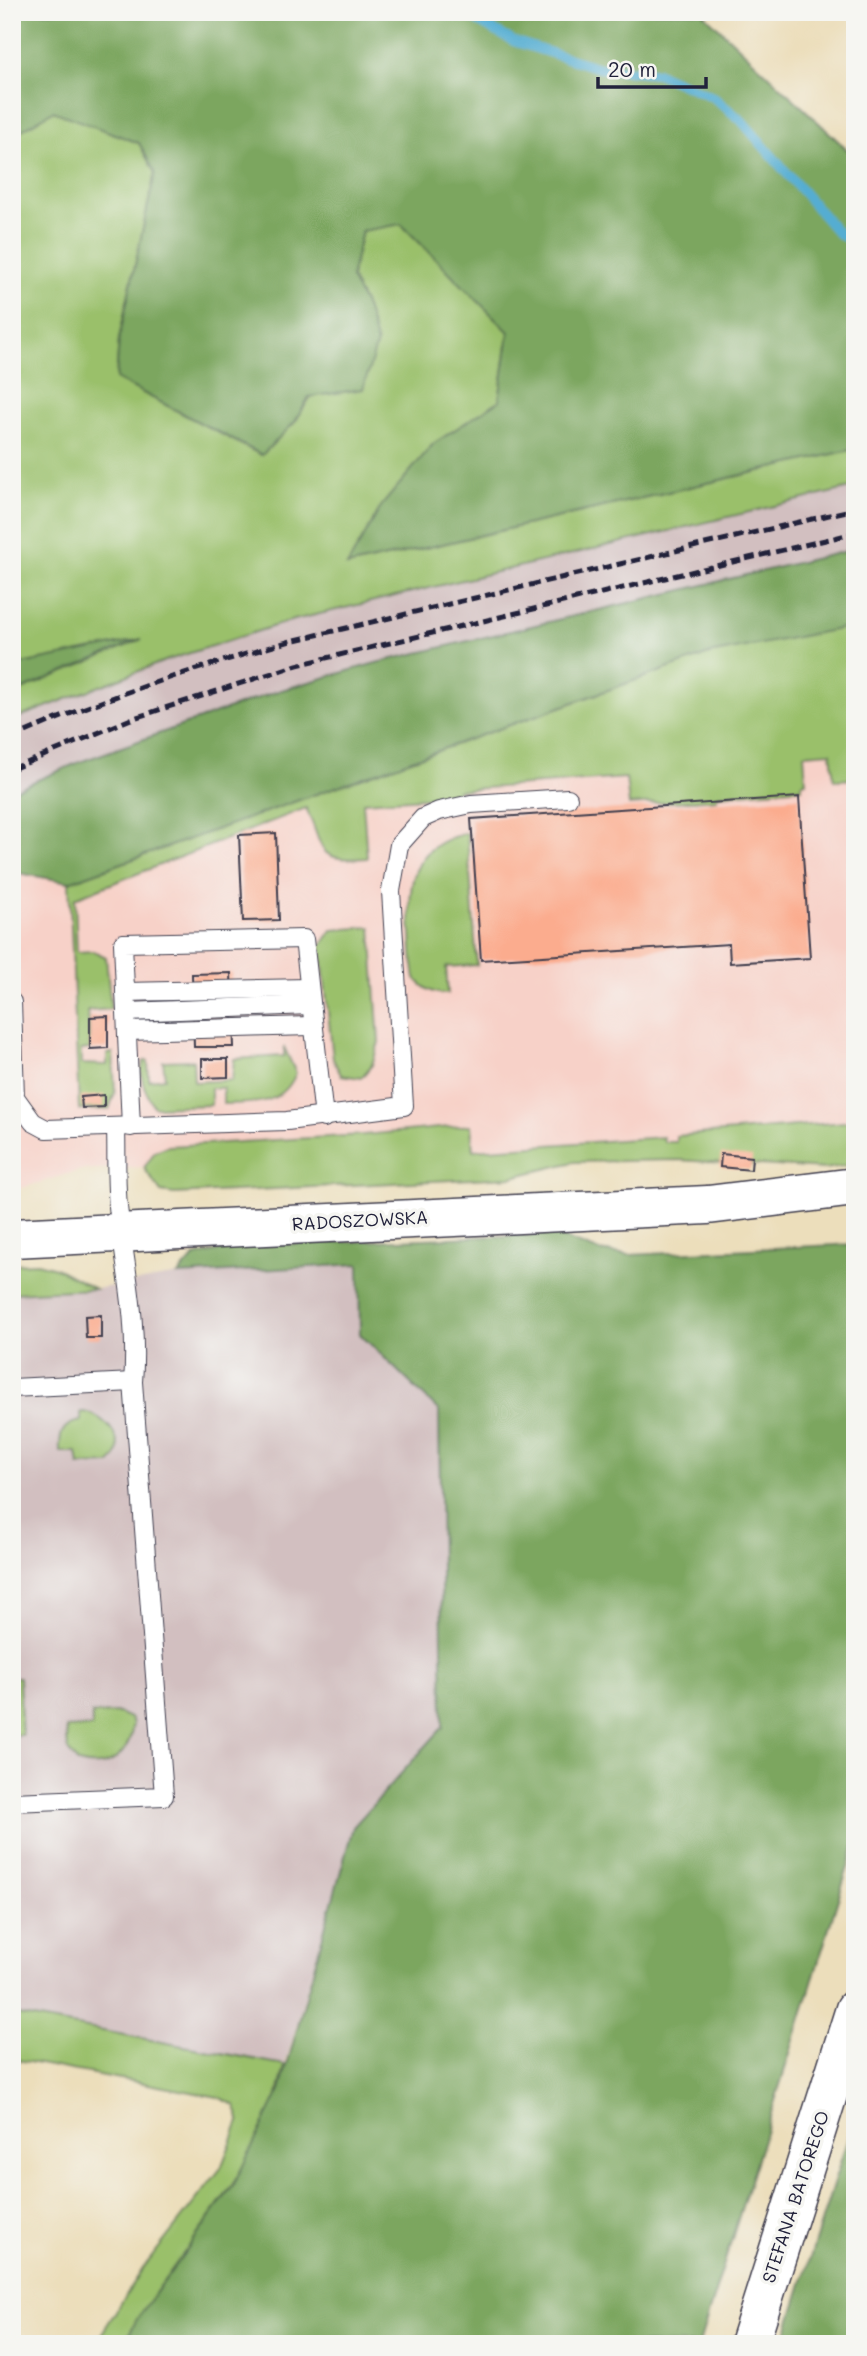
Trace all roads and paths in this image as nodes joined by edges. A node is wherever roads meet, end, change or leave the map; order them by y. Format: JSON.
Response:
{"nodes":[{"id":1,"x":568,"y":798,"type":"dead end"},
{"id":2,"x":125,"y":992,"type":"junction"},
{"id":3,"x":309,"y":997,"type":"junction"},
{"id":4,"x":12,"y":1002,"type":"edge"},
{"id":5,"x":127,"y":1012,"type":"junction"},
{"id":6,"x":312,"y":1026,"type":"junction"},
{"id":7,"x":127,"y":1031,"type":"junction"},
{"id":8,"x":324,"y":1118,"type":"junction"},
{"id":9,"x":124,"y":1128,"type":"junction"},
{"id":10,"x":855,"y":1187,"type":"edge"},
{"id":11,"x":708,"y":1205,"type":"junction"},
{"id":12,"x":855,"y":1211,"type":"edge"},
{"id":13,"x":122,"y":1233,"type":"junction"},
{"id":14,"x":12,"y":1238,"type":"edge"},
{"id":15,"x":133,"y":1382,"type":"junction"},
{"id":16,"x":12,"y":1388,"type":"edge"},
{"id":17,"x":12,"y":1801,"type":"edge"},
{"id":18,"x":855,"y":2009,"type":"edge"},
{"id":19,"x":749,"y":2344,"type":"edge"}],
"edges":[{"from":1,"to":8,"type":"lane"},
{"from":2,"to":3,"type":"lane"},
{"from":2,"to":3,"type":"lane"},
{"from":2,"to":5,"type":"lane"},
{"from":3,"to":5,"type":"lane"},
{"from":3,"to":6,"type":"lane"},
{"from":4,"to":9,"type":"lane"},
{"from":5,"to":7,"type":"lane"},
{"from":6,"to":7,"type":"lane"},
{"from":6,"to":8,"type":"lane"},
{"from":7,"to":9,"type":"lane"},
{"from":8,"to":9,"type":"lane"},
{"from":9,"to":13,"type":"lane"},
{"from":10,"to":11,"type":"street","name":"RADOSZOWSKA"},
{"from":11,"to":12,"type":"street","name":"RADOSZOWSKA"},
{"from":11,"to":13,"type":"street","name":"RADOSZOWSKA"},
{"from":13,"to":14,"type":"street","name":"RADOSZOWSKA"},
{"from":13,"to":15,"type":"lane"},
{"from":15,"to":16,"type":"lane"},
{"from":15,"to":17,"type":"lane"},
{"from":18,"to":19,"type":"street","name":"STEFANA BATOREGO"}]}
